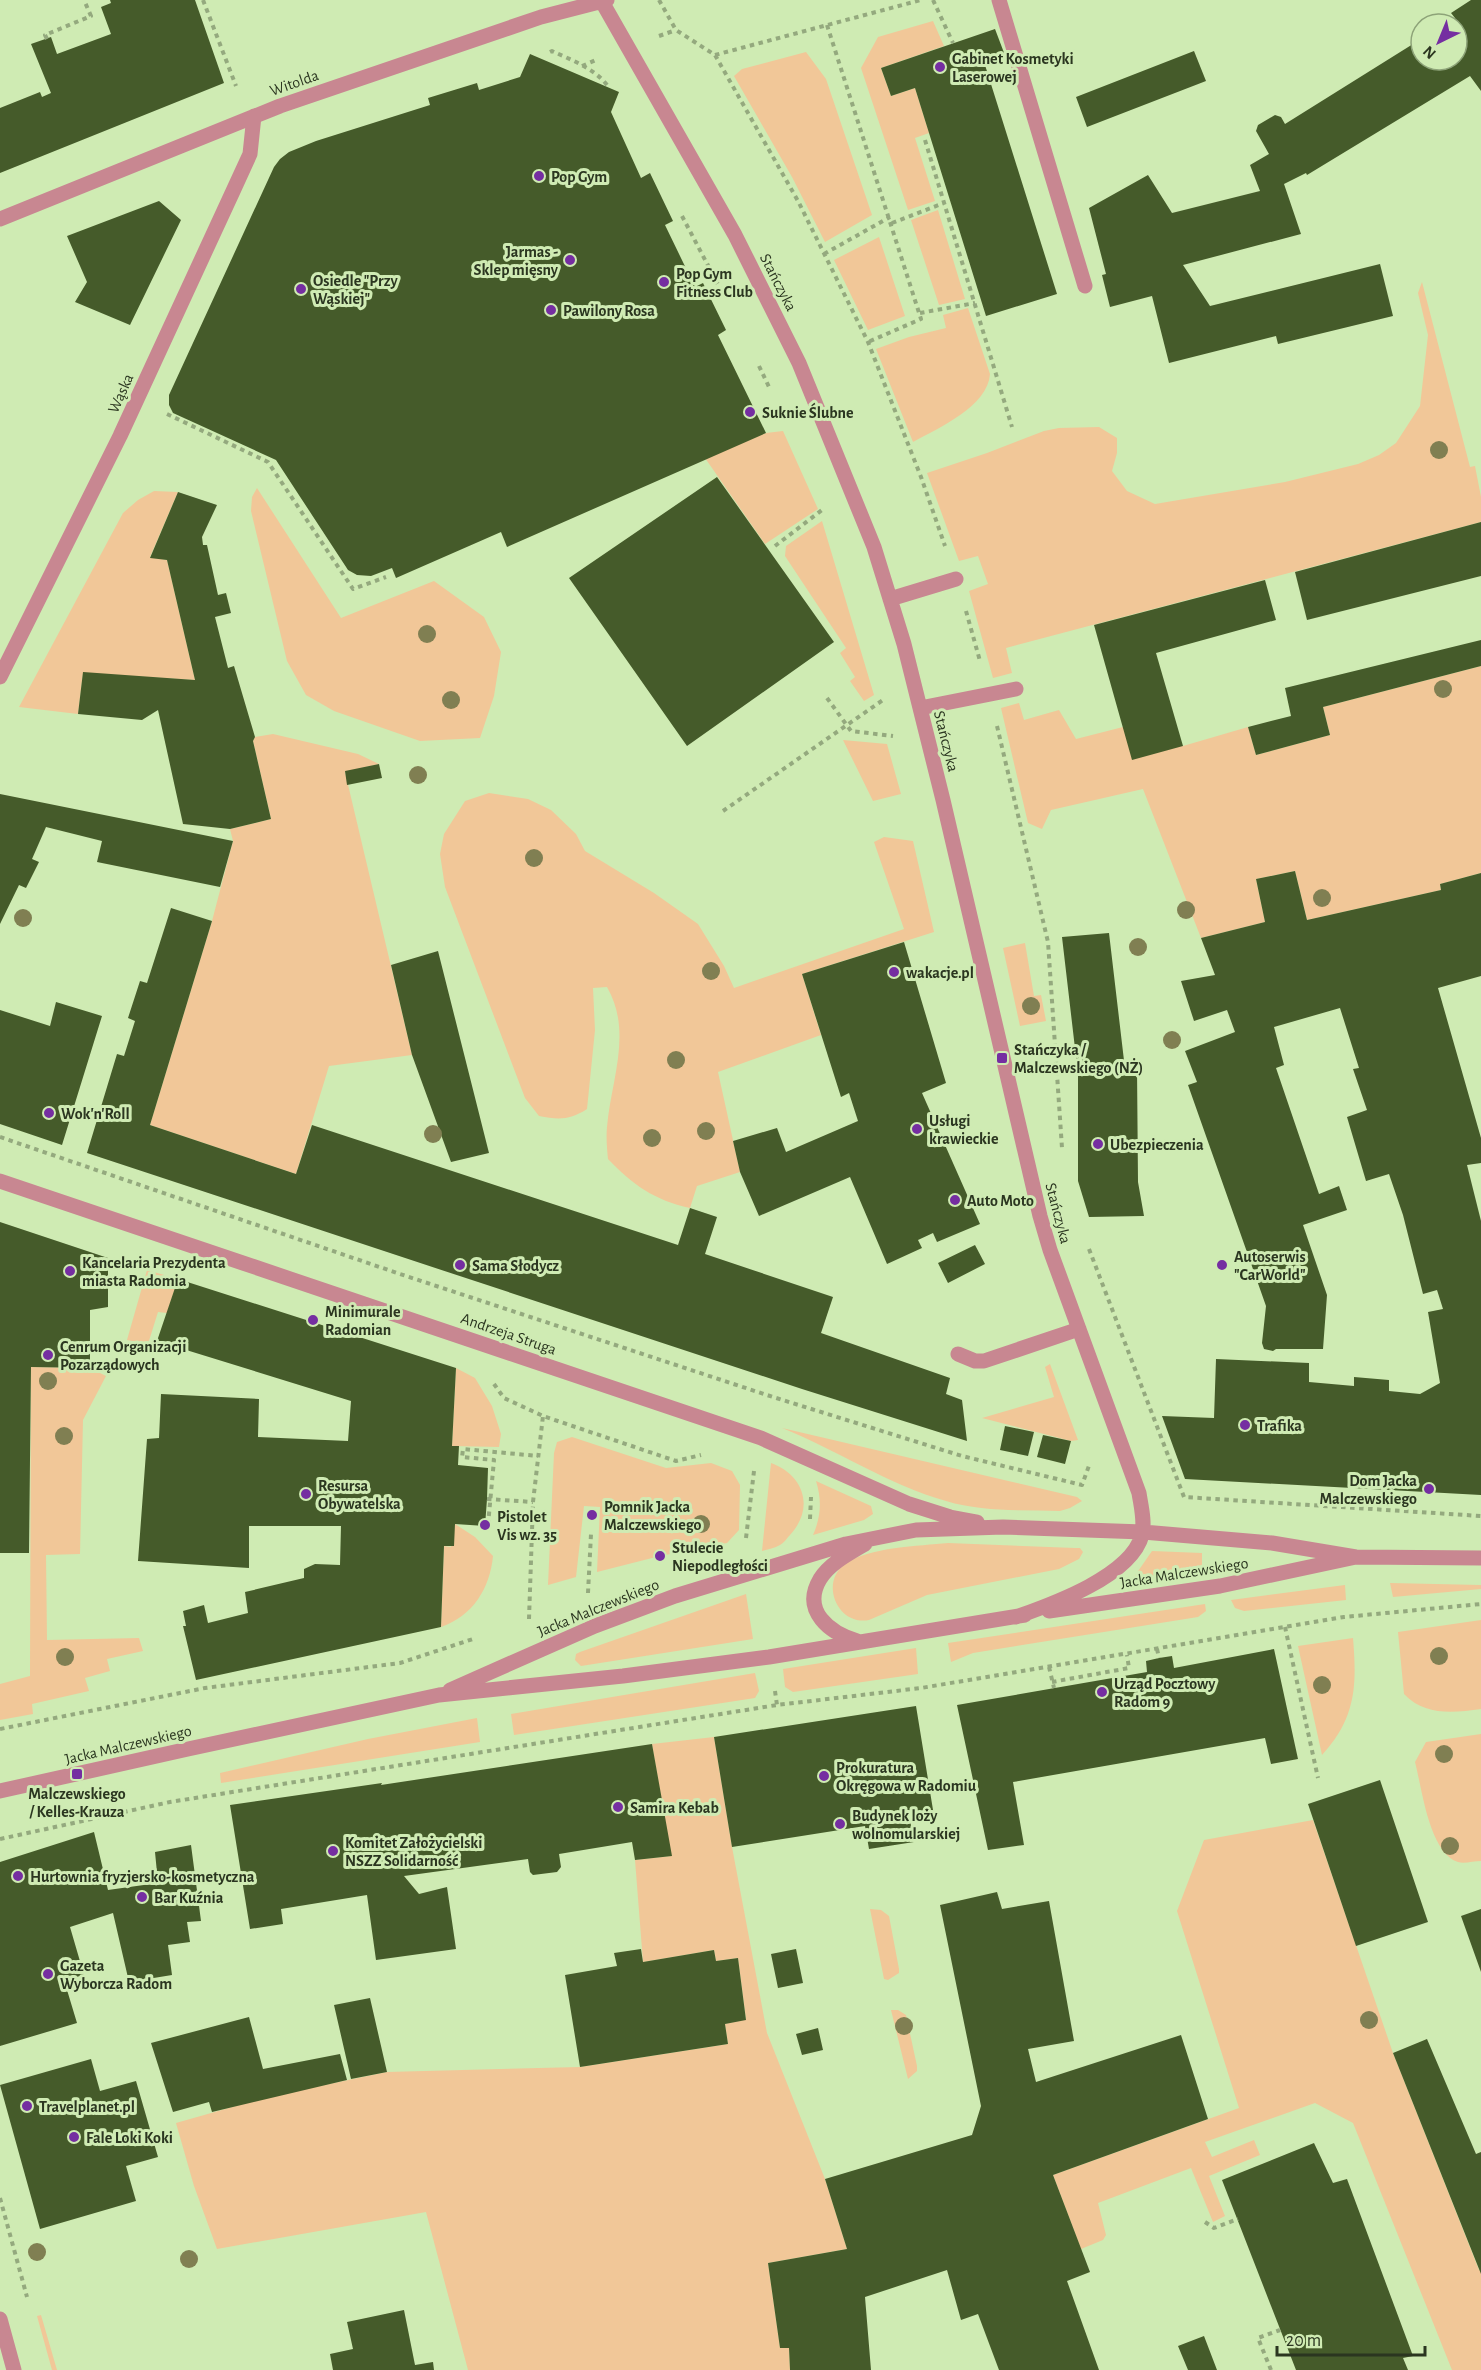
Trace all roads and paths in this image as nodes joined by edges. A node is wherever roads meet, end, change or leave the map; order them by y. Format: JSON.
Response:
{"nodes":[{"id":1,"x":84,"y":0,"type":"edge"},
{"id":2,"x":203,"y":0,"type":"edge"},
{"id":3,"x":603,"y":0,"type":"edge"},
{"id":4,"x":659,"y":0,"type":"edge"},
{"id":5,"x":921,"y":0,"type":"edge"},
{"id":6,"x":933,"y":0,"type":"edge"},
{"id":7,"x":999,"y":0,"type":"edge"},
{"id":8,"x":827,"y":25,"type":"junction"},
{"id":9,"x":47,"y":39,"type":"dead end"},
{"id":10,"x":953,"y":43,"type":"dead end"},
{"id":11,"x":552,"y":51,"type":"dead end"},
{"id":12,"x":715,"y":55,"type":"junction"},
{"id":13,"x":609,"y":87,"type":"dead end"},
{"id":14,"x":237,"y":89,"type":"dead end"},
{"id":15,"x":254,"y":116,"type":"junction"},
{"id":16,"x":925,"y":140,"type":"dead end"},
{"id":17,"x":944,"y":202,"type":"junction"},
{"id":18,"x":679,"y":210,"type":"dead end"},
{"id":19,"x":890,"y":216,"type":"junction"},
{"id":20,"x":0,"y":219,"type":"edge"},
{"id":21,"x":892,"y":223,"type":"junction"},
{"id":22,"x":824,"y":254,"type":"junction"},
{"id":23,"x":1085,"y":286,"type":"dead end"},
{"id":24,"x":727,"y":301,"type":"dead end"},
{"id":25,"x":975,"y":303,"type":"junction"},
{"id":26,"x":920,"y":313,"type":"junction"},
{"id":27,"x":868,"y":342,"type":"junction"},
{"id":28,"x":758,"y":364,"type":"dead end"},
{"id":29,"x":773,"y":396,"type":"dead end"},
{"id":30,"x":136,"y":399,"type":"junction"},
{"id":31,"x":1012,"y":427,"type":"dead end"},
{"id":32,"x":819,"y":500,"type":"dead end"},
{"id":33,"x":823,"y":510,"type":"junction"},
{"id":34,"x":827,"y":521,"type":"dead end"},
{"id":35,"x":776,"y":546,"type":"dead end"},
{"id":36,"x":386,"y":577,"type":"dead end"},
{"id":37,"x":956,"y":579,"type":"junction"},
{"id":38,"x":890,"y":599,"type":"junction"},
{"id":39,"x":0,"y":677,"type":"edge"},
{"id":40,"x":1016,"y":689,"type":"dead end"},
{"id":41,"x":990,"y":694,"type":"junction"},
{"id":42,"x":827,"y":698,"type":"dead end"},
{"id":43,"x":920,"y":708,"type":"junction"},
{"id":44,"x":889,"y":709,"type":"dead end"},
{"id":45,"x":847,"y":725,"type":"junction"},
{"id":46,"x":894,"y":728,"type":"dead end"},
{"id":47,"x":723,"y":811,"type":"dead end"},
{"id":48,"x":0,"y":1137,"type":"edge"},
{"id":49,"x":1062,"y":1149,"type":"dead end"},
{"id":50,"x":0,"y":1181,"type":"edge"},
{"id":51,"x":1089,"y":1248,"type":"dead end"},
{"id":52,"x":1079,"y":1329,"type":"junction"},
{"id":53,"x":958,"y":1354,"type":"dead end"},
{"id":54,"x":492,"y":1381,"type":"dead end"},
{"id":55,"x":543,"y":1416,"type":"junction"},
{"id":56,"x":785,"y":1449,"type":"junction"},
{"id":57,"x":705,"y":1454,"type":"dead end"},
{"id":58,"x":538,"y":1456,"type":"junction"},
{"id":59,"x":1089,"y":1456,"type":"dead end"},
{"id":60,"x":744,"y":1466,"type":"dead end"},
{"id":61,"x":754,"y":1470,"type":"dead end"},
{"id":62,"x":489,"y":1499,"type":"junction"},
{"id":63,"x":533,"y":1502,"type":"junction"},
{"id":64,"x":1481,"y":1516,"type":"edge"},
{"id":65,"x":488,"y":1525,"type":"dead end"},
{"id":66,"x":1003,"y":1527,"type":"junction"},
{"id":67,"x":1143,"y":1532,"type":"junction"},
{"id":68,"x":591,"y":1534,"type":"dead end"},
{"id":69,"x":879,"y":1537,"type":"junction"},
{"id":70,"x":1356,"y":1557,"type":"junction"},
{"id":71,"x":1481,"y":1558,"type":"edge"},
{"id":72,"x":775,"y":1564,"type":"junction"},
{"id":73,"x":587,"y":1602,"type":"dead end"},
{"id":74,"x":1481,"y":1604,"type":"edge"},
{"id":75,"x":1016,"y":1617,"type":"junction"},
{"id":76,"x":538,"y":1618,"type":"dead end"},
{"id":77,"x":1285,"y":1627,"type":"junction"},
{"id":78,"x":485,"y":1635,"type":"dead end"},
{"id":79,"x":859,"y":1641,"type":"junction"},
{"id":80,"x":1157,"y":1649,"type":"junction"},
{"id":81,"x":1127,"y":1655,"type":"junction"},
{"id":82,"x":1158,"y":1658,"type":"dead end"},
{"id":83,"x":1049,"y":1667,"type":"junction"},
{"id":84,"x":1052,"y":1682,"type":"junction"},
{"id":85,"x":1054,"y":1688,"type":"dead end"},
{"id":86,"x":439,"y":1695,"type":"junction"},
{"id":87,"x":0,"y":1730,"type":"edge"},
{"id":88,"x":1318,"y":1778,"type":"dead end"},
{"id":89,"x":0,"y":1791,"type":"edge"},
{"id":90,"x":0,"y":1839,"type":"edge"},
{"id":91,"x":0,"y":2198,"type":"edge"},
{"id":92,"x":1238,"y":2219,"type":"dead end"},
{"id":93,"x":1205,"y":2222,"type":"dead end"},
{"id":94,"x":30,"y":2307,"type":"dead end"},
{"id":95,"x":0,"y":2319,"type":"edge"},
{"id":96,"x":1280,"y":2330,"type":"dead end"},
{"id":97,"x":14,"y":2370,"type":"edge"},
{"id":98,"x":1271,"y":2370,"type":"edge"}],
"edges":[{"from":1,"to":9,"type":"path"},
{"from":2,"to":14,"type":"path"},
{"from":3,"to":15,"type":"street","name":"Witolda"},
{"from":3,"to":38,"type":"street","name":"Stańczyka"},
{"from":4,"to":12,"type":"path"},
{"from":5,"to":8,"type":"path"},
{"from":6,"to":10,"type":"path"},
{"from":7,"to":23,"type":"street"},
{"from":8,"to":12,"type":"path"},
{"from":8,"to":19,"type":"path"},
{"from":11,"to":13,"type":"path"},
{"from":12,"to":22,"type":"path"},
{"from":15,"to":20,"type":"street","name":"Witolda"},
{"from":15,"to":30,"type":"street","name":"Wąska"},
{"from":16,"to":17,"type":"path"},
{"from":17,"to":21,"type":"path"},
{"from":17,"to":25,"type":"path"},
{"from":18,"to":24,"type":"path"},
{"from":19,"to":21,"type":"path"},
{"from":19,"to":22,"type":"path"},
{"from":21,"to":26,"type":"path"},
{"from":22,"to":27,"type":"path"},
{"from":25,"to":26,"type":"path"},
{"from":25,"to":31,"type":"path"},
{"from":26,"to":27,"type":"path"},
{"from":27,"to":37,"type":"path"},
{"from":28,"to":29,"type":"path"},
{"from":30,"to":36,"type":"path"},
{"from":30,"to":39,"type":"street","name":"Wąska"},
{"from":32,"to":33,"type":"path"},
{"from":33,"to":34,"type":"path"},
{"from":33,"to":35,"type":"path"},
{"from":37,"to":38,"type":"street"},
{"from":37,"to":41,"type":"path"},
{"from":38,"to":43,"type":"street","name":"Stańczyka"},
{"from":40,"to":41,"type":"street"},
{"from":41,"to":43,"type":"street"},
{"from":41,"to":49,"type":"path"},
{"from":42,"to":45,"type":"path"},
{"from":43,"to":52,"type":"street","name":"Stańczyka"},
{"from":44,"to":45,"type":"path"},
{"from":45,"to":46,"type":"path"},
{"from":45,"to":47,"type":"path"},
{"from":48,"to":59,"type":"path"},
{"from":50,"to":56,"type":"street","name":"Andrzeja Struga"},
{"from":51,"to":64,"type":"path"},
{"from":52,"to":53,"type":"street"},
{"from":52,"to":67,"type":"street","name":"Stańczyka"},
{"from":54,"to":55,"type":"path"},
{"from":55,"to":57,"type":"path"},
{"from":55,"to":58,"type":"path"},
{"from":56,"to":66,"type":"street","name":"Andrzeja Struga"},
{"from":56,"to":72,"type":"path"},
{"from":58,"to":62,"type":"path"},
{"from":58,"to":63,"type":"path"},
{"from":60,"to":61,"type":"path"},
{"from":62,"to":63,"type":"path"},
{"from":62,"to":65,"type":"path"},
{"from":63,"to":76,"type":"path"},
{"from":66,"to":67,"type":"street","name":"Jacka Malczewskiego"},
{"from":66,"to":69,"type":"street","name":"Jacka Malczewskiego"},
{"from":67,"to":70,"type":"street","name":"Jacka Malczewskiego"},
{"from":67,"to":75,"type":"street","name":"Jacka Malczewskiego"},
{"from":68,"to":73,"type":"path"},
{"from":69,"to":72,"type":"street","name":"Jacka Malczewskiego"},
{"from":69,"to":79,"type":"street","name":"Jacka Malczewskiego"},
{"from":70,"to":71,"type":"street","name":"Jacka Malczewskiego"},
{"from":70,"to":75,"type":"street","name":"Jacka Malczewskiego"},
{"from":72,"to":86,"type":"street","name":"Jacka Malczewskiego"},
{"from":74,"to":77,"type":"path"},
{"from":75,"to":79,"type":"street","name":"Jacka Malczewskiego"},
{"from":77,"to":80,"type":"path"},
{"from":77,"to":88,"type":"path"},
{"from":78,"to":87,"type":"path"},
{"from":79,"to":86,"type":"street","name":"Jacka Malczewskiego"},
{"from":80,"to":81,"type":"path"},
{"from":80,"to":82,"type":"path"},
{"from":81,"to":83,"type":"path"},
{"from":81,"to":84,"type":"path"},
{"from":83,"to":84,"type":"path"},
{"from":83,"to":90,"type":"path"},
{"from":84,"to":85,"type":"path"},
{"from":86,"to":89,"type":"street","name":"Jacka Malczewskiego"},
{"from":91,"to":94,"type":"path"},
{"from":92,"to":93,"type":"path"},
{"from":95,"to":97,"type":"street"},
{"from":96,"to":98,"type":"path"}]}
